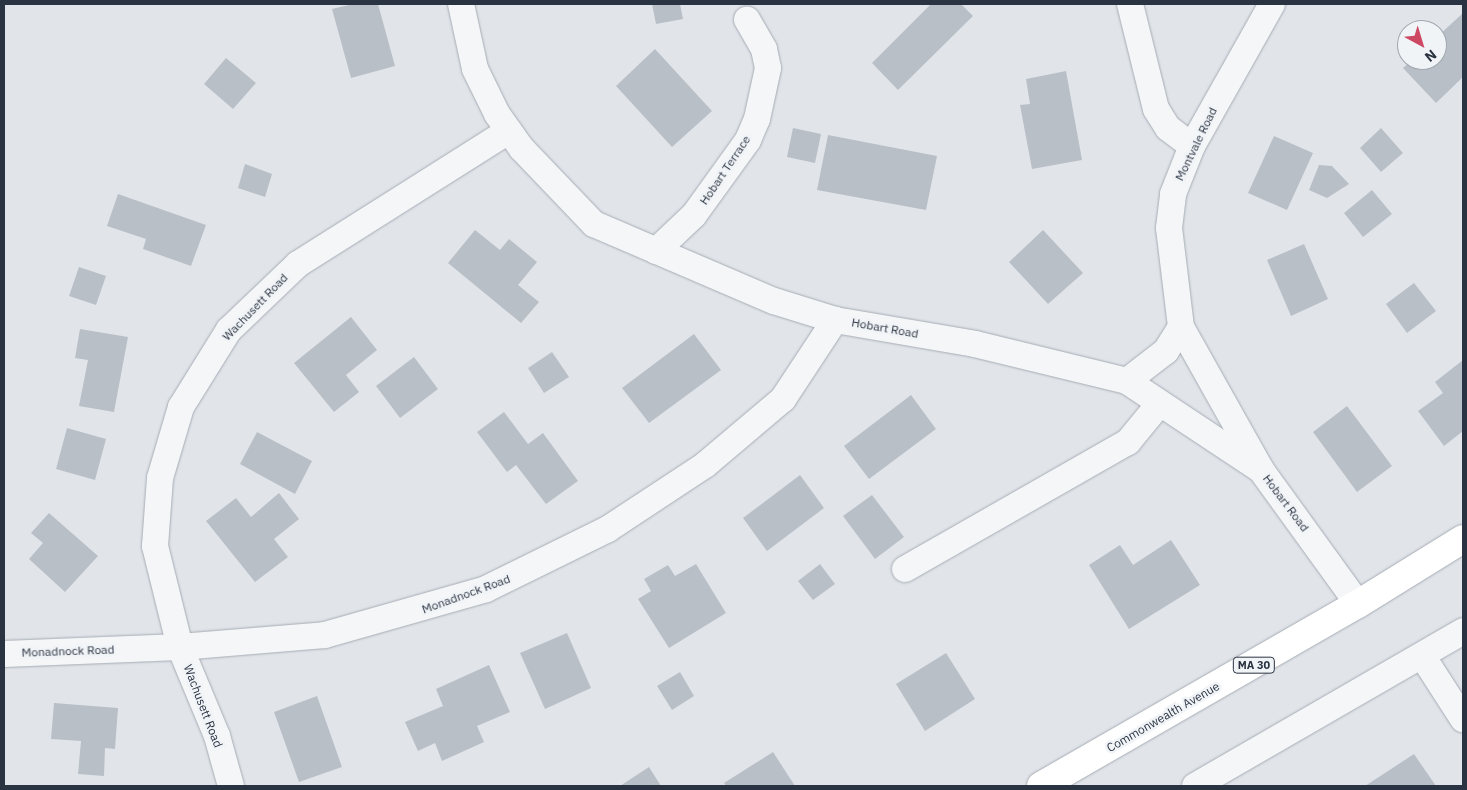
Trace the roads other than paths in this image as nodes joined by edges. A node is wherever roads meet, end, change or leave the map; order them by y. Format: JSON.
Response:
{"nodes":[{"id":1,"x":461,"y":4,"type":"edge"},
{"id":2,"x":1130,"y":4,"type":"edge"},
{"id":3,"x":1272,"y":4,"type":"edge"},
{"id":4,"x":747,"y":19,"type":"dead end"},
{"id":5,"x":508,"y":131,"type":"junction"},
{"id":6,"x":1192,"y":146,"type":"junction"},
{"id":7,"x":656,"y":251,"type":"junction"},
{"id":8,"x":835,"y":320,"type":"junction"},
{"id":9,"x":1181,"y":327,"type":"junction"},
{"id":10,"x":1127,"y":382,"type":"junction"},
{"id":11,"x":1160,"y":403,"type":"junction"},
{"id":12,"x":1261,"y":470,"type":"junction"},
{"id":13,"x":1463,"y":538,"type":"edge"},
{"id":14,"x":905,"y":569,"type":"dead end"},
{"id":15,"x":1358,"y":604,"type":"junction"},
{"id":16,"x":1463,"y":631,"type":"edge"},
{"id":17,"x":180,"y":647,"type":"junction"},
{"id":18,"x":4,"y":654,"type":"edge"},
{"id":19,"x":1423,"y":657,"type":"junction"},
{"id":20,"x":1463,"y":719,"type":"edge"},
{"id":21,"x":231,"y":786,"type":"edge"},
{"id":22,"x":1041,"y":786,"type":"edge"},
{"id":23,"x":1195,"y":786,"type":"edge"}],
"edges":[{"from":1,"to":5,"type":"street","name":"Hobart Road"},
{"from":2,"to":6,"type":"street"},
{"from":3,"to":6,"type":"street","name":"Montvale Road"},
{"from":4,"to":7,"type":"street","name":"Hobart Terrace"},
{"from":5,"to":7,"type":"street","name":"Hobart Road"},
{"from":5,"to":17,"type":"street","name":"Wachusett Road"},
{"from":6,"to":9,"type":"street","name":"Montvale Road"},
{"from":7,"to":8,"type":"street","name":"Hobart Road"},
{"from":8,"to":10,"type":"street","name":"Hobart Road"},
{"from":8,"to":17,"type":"street","name":"Monadnock Road"},
{"from":9,"to":10,"type":"street"},
{"from":9,"to":12,"type":"street","name":"Montvale Road"},
{"from":10,"to":11,"type":"street","name":"Hobart Road"},
{"from":11,"to":12,"type":"street","name":"Hobart Road"},
{"from":11,"to":14,"type":"street"},
{"from":12,"to":15,"type":"street","name":"Hobart Road"},
{"from":13,"to":15,"type":"main road","name":"Commonwealth Avenue","number":"MA 30"},
{"from":15,"to":22,"type":"main road","name":"Commonwealth Avenue","number":"MA 30"},
{"from":16,"to":19,"type":"street"},
{"from":17,"to":18,"type":"street","name":"Monadnock Road"},
{"from":17,"to":21,"type":"street","name":"Wachusett Road"},
{"from":19,"to":20,"type":"street"},
{"from":19,"to":23,"type":"street"}]}
